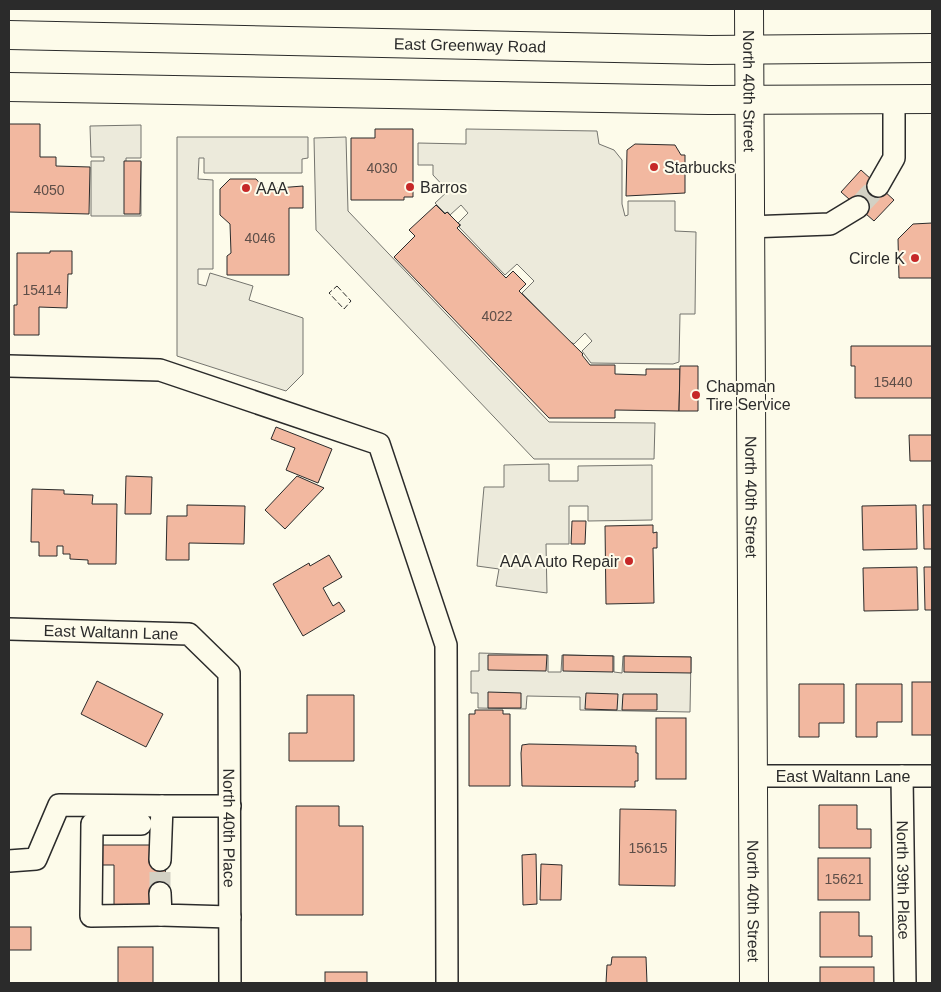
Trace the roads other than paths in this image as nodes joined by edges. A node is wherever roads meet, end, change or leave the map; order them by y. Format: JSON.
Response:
{"nodes":[{"id":1,"x":749,"y":9,"type":"edge"},
{"id":2,"x":9,"y":35,"type":"edge"},
{"id":3,"x":932,"y":48,"type":"edge"},
{"id":4,"x":750,"y":50,"type":"junction"},
{"id":5,"x":9,"y":86,"type":"edge"},
{"id":6,"x":894,"y":99,"type":"junction"},
{"id":7,"x":932,"y":99,"type":"edge"},
{"id":8,"x":750,"y":100,"type":"junction"},
{"id":9,"x":878,"y":186,"type":"tunnel mouth"},
{"id":10,"x":858,"y":207,"type":"tunnel mouth"},
{"id":11,"x":751,"y":227,"type":"junction"},
{"id":12,"x":9,"y":366,"type":"edge"},
{"id":13,"x":9,"y":629,"type":"edge"},
{"id":14,"x":229,"y":673,"type":"joint"},
{"id":15,"x":753,"y":776,"type":"junction"},
{"id":16,"x":902,"y":776,"type":"junction"},
{"id":17,"x":932,"y":776,"type":"edge"},
{"id":18,"x":162,"y":806,"type":"junction"},
{"id":19,"x":230,"y":806,"type":"junction"},
{"id":20,"x":141,"y":824,"type":"dead end"},
{"id":21,"x":160,"y":860,"type":"tunnel mouth"},
{"id":22,"x":9,"y":861,"type":"edge"},
{"id":23,"x":160,"y":893,"type":"tunnel mouth"},
{"id":24,"x":161,"y":915,"type":"junction"},
{"id":25,"x":230,"y":916,"type":"junction"},
{"id":26,"x":230,"y":983,"type":"edge"},
{"id":27,"x":447,"y":983,"type":"edge"},
{"id":28,"x":754,"y":983,"type":"edge"},
{"id":29,"x":905,"y":983,"type":"edge"}],
"edges":[{"from":1,"to":4,"type":"main road","name":"North 40th Street"},
{"from":2,"to":4,"type":"main road","name":"East Greenway Road"},
{"from":3,"to":4,"type":"main road","name":"East Greenway Road"},
{"from":4,"to":8,"type":"main road","name":"North 40th Street"},
{"from":5,"to":8,"type":"main road"},
{"from":6,"to":7,"type":"main road"},
{"from":6,"to":8,"type":"main road"},
{"from":6,"to":9,"type":"street"},
{"from":8,"to":11,"type":"main road","name":"North 40th Street"},
{"from":10,"to":11,"type":"street"},
{"from":11,"to":15,"type":"main road","name":"North 40th Street"},
{"from":12,"to":27,"type":"street"},
{"from":13,"to":14,"type":"street","name":"East Waltann Lane"},
{"from":14,"to":19,"type":"street","name":"North 40th Place"},
{"from":15,"to":16,"type":"street","name":"East Waltann Lane"},
{"from":15,"to":28,"type":"main road","name":"North 40th Street"},
{"from":16,"to":17,"type":"street","name":"East Waltann Lane"},
{"from":16,"to":29,"type":"street","name":"North 39th Place"},
{"from":18,"to":19,"type":"street"},
{"from":18,"to":21,"type":"street"},
{"from":18,"to":22,"type":"street"},
{"from":19,"to":25,"type":"street","name":"North 40th Place"},
{"from":20,"to":24,"type":"street"},
{"from":23,"to":24,"type":"street"},
{"from":24,"to":25,"type":"street"},
{"from":25,"to":26,"type":"street","name":"North 40th Place"}]}
